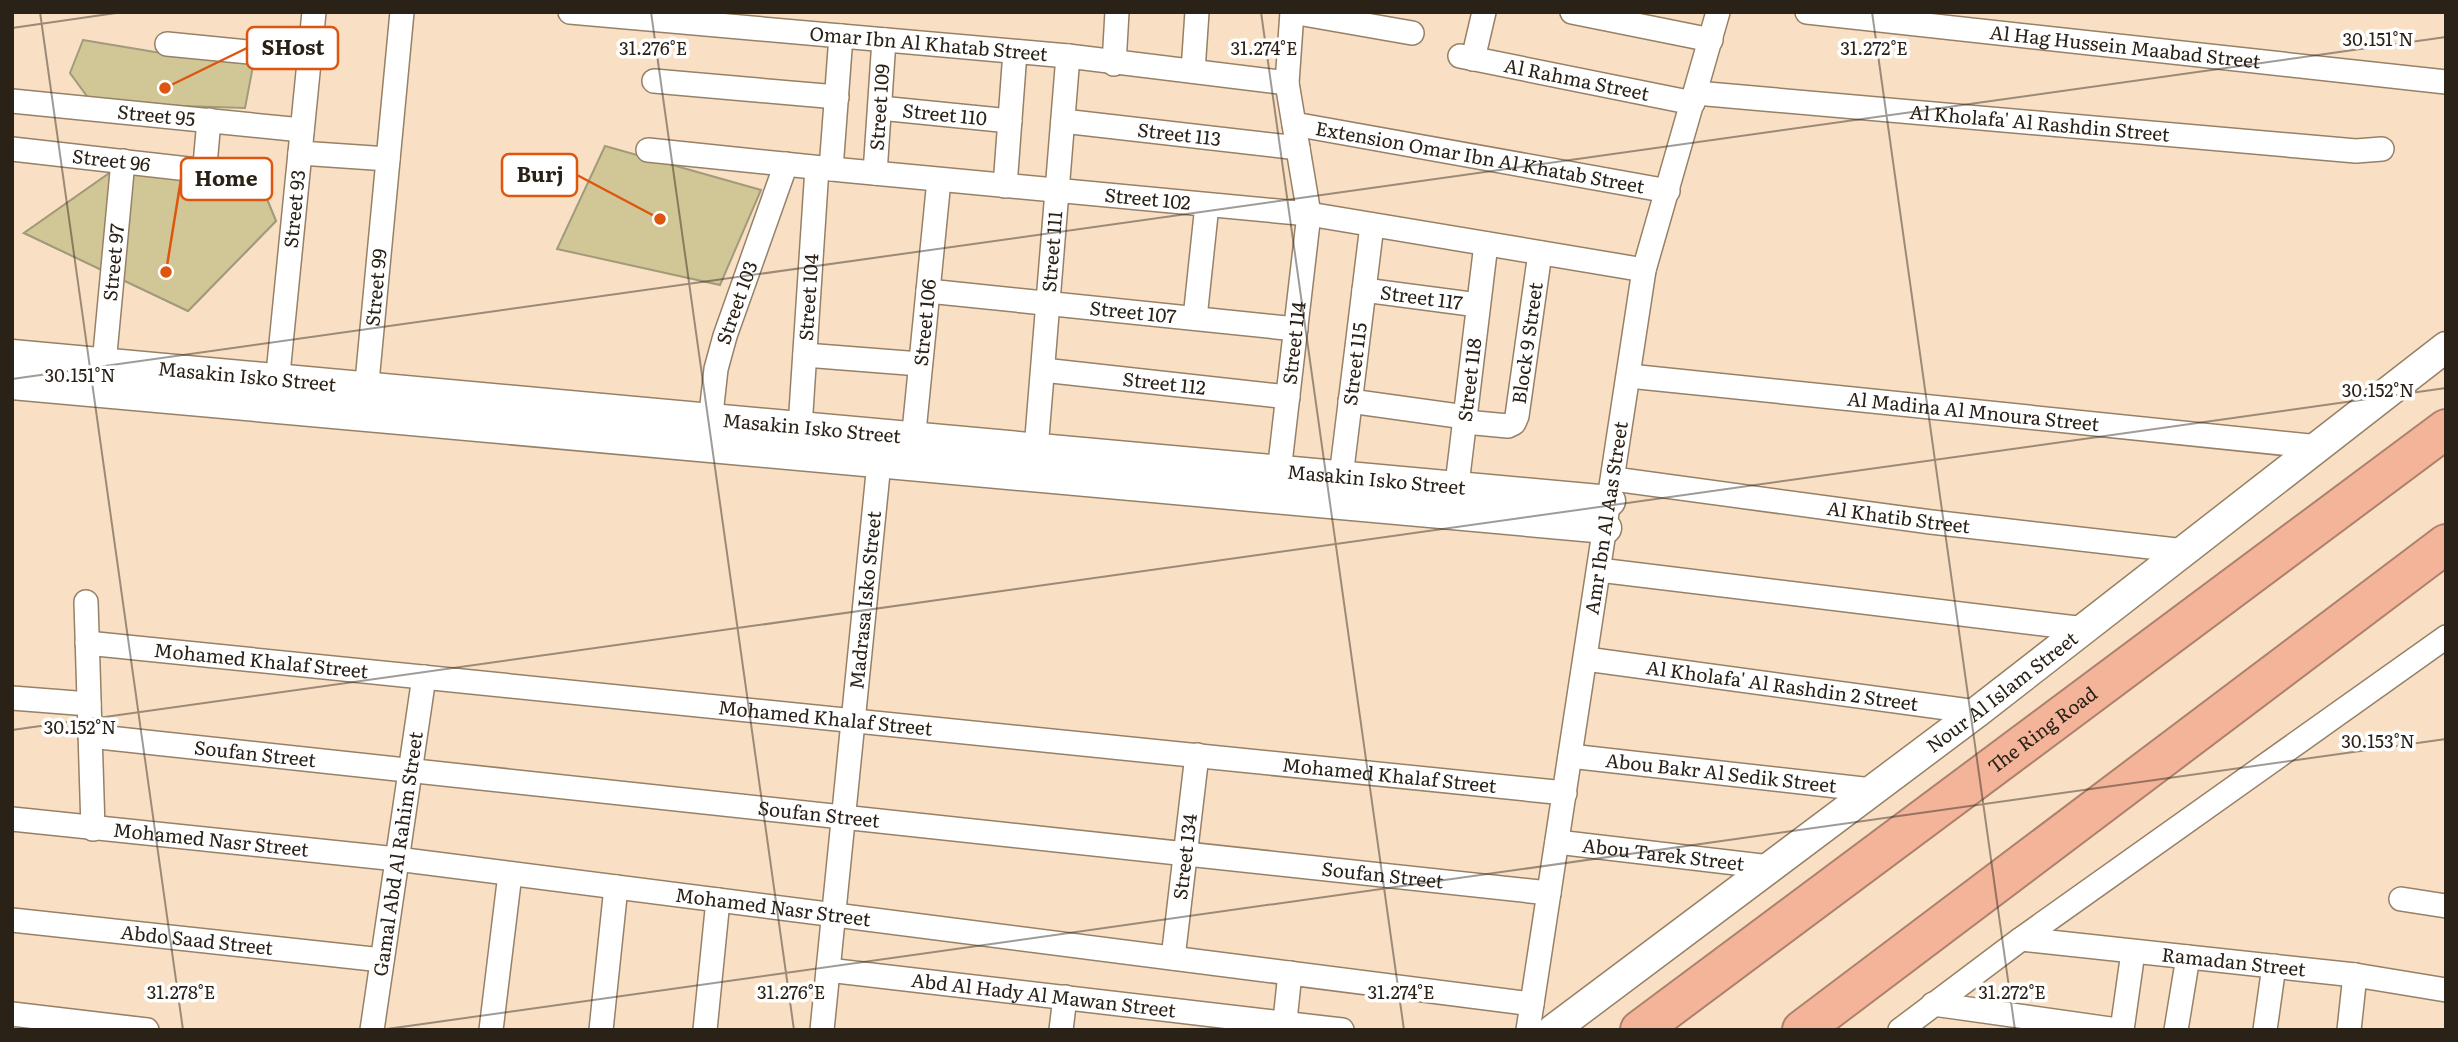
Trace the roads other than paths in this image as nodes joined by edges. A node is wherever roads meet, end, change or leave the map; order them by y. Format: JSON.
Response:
{"nodes":[{"id":1,"x":314,"y":12,"type":"edge"},
{"id":2,"x":402,"y":12,"type":"edge"},
{"id":3,"x":570,"y":12,"type":"edge"},
{"id":4,"x":1117,"y":12,"type":"edge"},
{"id":5,"x":1197,"y":12,"type":"edge"},
{"id":6,"x":1292,"y":12,"type":"edge"},
{"id":7,"x":1484,"y":12,"type":"edge"},
{"id":8,"x":1572,"y":12,"type":"edge"},
{"id":9,"x":1718,"y":12,"type":"edge"},
{"id":10,"x":1807,"y":12,"type":"edge"},
{"id":11,"x":594,"y":13,"type":"edge"},
{"id":12,"x":1412,"y":33,"type":"dead end"},
{"id":13,"x":841,"y":36,"type":"junction"},
{"id":14,"x":884,"y":40,"type":"junction"},
{"id":15,"x":1711,"y":40,"type":"junction"},
{"id":16,"x":167,"y":44,"type":"dead end"},
{"id":17,"x":1014,"y":52,"type":"junction"},
{"id":18,"x":1068,"y":56,"type":"junction"},
{"id":19,"x":310,"y":58,"type":"junction"},
{"id":20,"x":1114,"y":64,"type":"junction"},
{"id":21,"x":1193,"y":71,"type":"junction"},
{"id":22,"x":654,"y":81,"type":"dead end"},
{"id":23,"x":2446,"y":82,"type":"edge"},
{"id":24,"x":1287,"y":83,"type":"junction"},
{"id":25,"x":836,"y":97,"type":"junction"},
{"id":26,"x":1694,"y":98,"type":"junction"},
{"id":27,"x":12,"y":101,"type":"edge"},
{"id":28,"x":880,"y":108,"type":"junction"},
{"id":29,"x":209,"y":120,"type":"junction"},
{"id":30,"x":1010,"y":121,"type":"junction"},
{"id":31,"x":1063,"y":121,"type":"junction"},
{"id":32,"x":1294,"y":124,"type":"junction"},
{"id":33,"x":302,"y":130,"type":"junction"},
{"id":34,"x":1298,"y":148,"type":"junction"},
{"id":35,"x":12,"y":149,"type":"edge"},
{"id":36,"x":2382,"y":149,"type":"dead end"},
{"id":37,"x":648,"y":150,"type":"dead end"},
{"id":38,"x":300,"y":153,"type":"junction"},
{"id":39,"x":388,"y":159,"type":"junction"},
{"id":40,"x":123,"y":162,"type":"junction"},
{"id":41,"x":786,"y":164,"type":"junction"},
{"id":42,"x":824,"y":168,"type":"junction"},
{"id":43,"x":875,"y":173,"type":"junction"},
{"id":44,"x":939,"y":180,"type":"junction"},
{"id":45,"x":1005,"y":186,"type":"junction"},
{"id":46,"x":1057,"y":191,"type":"junction"},
{"id":47,"x":1668,"y":191,"type":"junction"},
{"id":48,"x":1207,"y":205,"type":"junction"},
{"id":49,"x":1309,"y":214,"type":"junction"},
{"id":50,"x":1371,"y":225,"type":"junction"},
{"id":51,"x":1486,"y":244,"type":"junction"},
{"id":52,"x":1540,"y":253,"type":"junction"},
{"id":53,"x":1644,"y":270,"type":"junction"},
{"id":54,"x":1364,"y":290,"type":"junction"},
{"id":55,"x":928,"y":291,"type":"junction"},
{"id":56,"x":1048,"y":303,"type":"junction"},
{"id":57,"x":1478,"y":305,"type":"junction"},
{"id":58,"x":1195,"y":318,"type":"junction"},
{"id":59,"x":1296,"y":329,"type":"junction"},
{"id":60,"x":2446,"y":347,"type":"edge"},
{"id":61,"x":12,"y":355,"type":"edge"},
{"id":62,"x":805,"y":355,"type":"junction"},
{"id":63,"x":104,"y":364,"type":"junction"},
{"id":64,"x":920,"y":364,"type":"junction"},
{"id":65,"x":1043,"y":370,"type":"junction"},
{"id":66,"x":12,"y":376,"type":"edge"},
{"id":67,"x":1629,"y":376,"type":"junction"},
{"id":68,"x":13,"y":384,"type":"edge"},
{"id":69,"x":276,"y":394,"type":"junction"},
{"id":70,"x":1288,"y":397,"type":"junction"},
{"id":71,"x":1350,"y":401,"type":"junction"},
{"id":72,"x":365,"y":402,"type":"junction"},
{"id":73,"x":1465,"y":419,"type":"junction"},
{"id":74,"x":800,"y":427,"type":"junction"},
{"id":75,"x":2446,"y":429,"type":"edge"},
{"id":76,"x":709,"y":433,"type":"junction"},
{"id":77,"x":2319,"y":447,"type":"junction"},
{"id":78,"x":1036,"y":449,"type":"junction"},
{"id":79,"x":912,"y":451,"type":"junction"},
{"id":80,"x":879,"y":463,"type":"junction"},
{"id":81,"x":1279,"y":472,"type":"junction"},
{"id":82,"x":1156,"y":474,"type":"junction"},
{"id":83,"x":1339,"y":490,"type":"junction"},
{"id":84,"x":1455,"y":501,"type":"junction"},
{"id":85,"x":1610,"y":503,"type":"junction"},
{"id":86,"x":2446,"y":544,"type":"edge"},
{"id":87,"x":2185,"y":551,"type":"junction"},
{"id":88,"x":1600,"y":570,"type":"junction"},
{"id":89,"x":86,"y":601,"type":"dead end"},
{"id":90,"x":2084,"y":629,"type":"junction"},
{"id":91,"x":2446,"y":637,"type":"edge"},
{"id":92,"x":87,"y":643,"type":"junction"},
{"id":93,"x":1586,"y":659,"type":"junction"},
{"id":94,"x":424,"y":677,"type":"junction"},
{"id":95,"x":12,"y":698,"type":"edge"},
{"id":96,"x":89,"y":704,"type":"junction"},
{"id":97,"x":1977,"y":712,"type":"junction"},
{"id":98,"x":854,"y":721,"type":"junction"},
{"id":99,"x":90,"y":736,"type":"junction"},
{"id":100,"x":1197,"y":755,"type":"junction"},
{"id":101,"x":1570,"y":756,"type":"junction"},
{"id":102,"x":410,"y":770,"type":"junction"},
{"id":103,"x":1872,"y":790,"type":"junction"},
{"id":104,"x":1565,"y":793,"type":"junction"},
{"id":105,"x":844,"y":817,"type":"junction"},
{"id":106,"x":12,"y":819,"type":"edge"},
{"id":107,"x":93,"y":829,"type":"junction"},
{"id":108,"x":1557,"y":842,"type":"junction"},
{"id":109,"x":1185,"y":853,"type":"junction"},
{"id":110,"x":397,"y":859,"type":"junction"},
{"id":111,"x":1770,"y":867,"type":"junction"},
{"id":112,"x":510,"y":874,"type":"junction"},
{"id":113,"x":616,"y":887,"type":"junction"},
{"id":114,"x":1549,"y":893,"type":"junction"},
{"id":115,"x":2401,"y":899,"type":"dead end"},
{"id":116,"x":718,"y":900,"type":"junction"},
{"id":117,"x":2446,"y":906,"type":"edge"},
{"id":118,"x":834,"y":915,"type":"junction"},
{"id":119,"x":12,"y":920,"type":"edge"},
{"id":120,"x":2021,"y":940,"type":"junction"},
{"id":121,"x":2133,"y":951,"type":"junction"},
{"id":122,"x":2188,"y":957,"type":"junction"},
{"id":123,"x":1173,"y":958,"type":"junction"},
{"id":124,"x":382,"y":960,"type":"junction"},
{"id":125,"x":2274,"y":967,"type":"junction"},
{"id":126,"x":828,"y":970,"type":"junction"},
{"id":127,"x":1290,"y":973,"type":"junction"},
{"id":128,"x":2355,"y":975,"type":"junction"},
{"id":129,"x":2446,"y":990,"type":"edge"},
{"id":130,"x":1065,"y":997,"type":"junction"},
{"id":131,"x":1532,"y":1004,"type":"junction"},
{"id":132,"x":1933,"y":1004,"type":"junction"},
{"id":133,"x":12,"y":1014,"type":"edge"},
{"id":134,"x":1284,"y":1026,"type":"edge"},
{"id":135,"x":132,"y":1029,"type":"edge"},
{"id":136,"x":372,"y":1030,"type":"edge"},
{"id":137,"x":491,"y":1030,"type":"edge"},
{"id":138,"x":601,"y":1030,"type":"edge"},
{"id":139,"x":705,"y":1030,"type":"edge"},
{"id":140,"x":822,"y":1030,"type":"edge"},
{"id":141,"x":1061,"y":1030,"type":"edge"},
{"id":142,"x":1342,"y":1030,"type":"edge"},
{"id":143,"x":1528,"y":1030,"type":"edge"},
{"id":144,"x":1553,"y":1030,"type":"edge"},
{"id":145,"x":1640,"y":1030,"type":"edge"},
{"id":146,"x":1802,"y":1030,"type":"edge"},
{"id":147,"x":1900,"y":1030,"type":"edge"},
{"id":148,"x":2120,"y":1030,"type":"edge"},
{"id":149,"x":2176,"y":1030,"type":"edge"},
{"id":150,"x":2265,"y":1030,"type":"edge"},
{"id":151,"x":2349,"y":1030,"type":"edge"}],
"edges":[{"from":1,"to":19,"type":"street","name":"Street 93"},
{"from":2,"to":39,"type":"street","name":"Street 99"},
{"from":3,"to":11,"type":"street","name":"Omar Ibn Al Khatab Street"},
{"from":4,"to":20,"type":"street"},
{"from":5,"to":21,"type":"street"},
{"from":6,"to":12,"type":"street"},
{"from":6,"to":24,"type":"street","name":"Street 114"},
{"from":7,"to":26,"type":"street","name":"Al Rahma Street"},
{"from":8,"to":15,"type":"street"},
{"from":9,"to":15,"type":"street","name":"Amr Ibn Al Aas Street"},
{"from":10,"to":23,"type":"street","name":"Al Hag Hussein Maabad Street"},
{"from":11,"to":13,"type":"street","name":"Omar Ibn Al Khatab Street"},
{"from":13,"to":14,"type":"street","name":"Omar Ibn Al Khatab Street"},
{"from":13,"to":25,"type":"street","name":"Street 104"},
{"from":14,"to":17,"type":"street","name":"Omar Ibn Al Khatab Street"},
{"from":14,"to":28,"type":"street","name":"Street 109"},
{"from":15,"to":26,"type":"street","name":"Amr Ibn Al Aas Street"},
{"from":16,"to":19,"type":"street"},
{"from":17,"to":18,"type":"street","name":"Omar Ibn Al Khatab Street"},
{"from":17,"to":30,"type":"street"},
{"from":18,"to":20,"type":"street","name":"Omar Ibn Al Khatab Street"},
{"from":18,"to":31,"type":"street","name":"Street 111"},
{"from":19,"to":33,"type":"street","name":"Street 93"},
{"from":20,"to":21,"type":"street","name":"Omar Ibn Al Khatab Street"},
{"from":21,"to":24,"type":"street","name":"Omar Ibn Al Khatab Street"},
{"from":22,"to":25,"type":"street"},
{"from":24,"to":32,"type":"street","name":"Street 114"},
{"from":25,"to":42,"type":"street","name":"Street 104"},
{"from":26,"to":36,"type":"street","name":"Al Kholafa' Al Rashdin Street"},
{"from":26,"to":47,"type":"street","name":"Amr Ibn Al Aas Street"},
{"from":27,"to":29,"type":"street","name":"Street 95"},
{"from":28,"to":30,"type":"street","name":"Street 110"},
{"from":28,"to":43,"type":"street","name":"Street 109"},
{"from":29,"to":33,"type":"street","name":"Street 95"},
{"from":29,"to":40,"type":"street","name":"Street 96"},
{"from":30,"to":45,"type":"street"},
{"from":31,"to":34,"type":"street","name":"Street 113"},
{"from":31,"to":46,"type":"street","name":"Street 111"},
{"from":32,"to":34,"type":"street","name":"Street 114"},
{"from":32,"to":47,"type":"street","name":"Extension Omar Ibn Al Khatab Street"},
{"from":33,"to":38,"type":"street","name":"Street 93"},
{"from":34,"to":49,"type":"street","name":"Street 114"},
{"from":35,"to":40,"type":"street","name":"Street 96"},
{"from":37,"to":41,"type":"street","name":"Street 102"},
{"from":38,"to":39,"type":"street"},
{"from":38,"to":69,"type":"street","name":"Street 93"},
{"from":39,"to":72,"type":"street","name":"Street 99"},
{"from":40,"to":63,"type":"street","name":"Street 97"},
{"from":41,"to":42,"type":"street","name":"Street 102"},
{"from":41,"to":76,"type":"street","name":"Street 103"},
{"from":42,"to":43,"type":"street","name":"Street 102"},
{"from":42,"to":62,"type":"street","name":"Street 104"},
{"from":43,"to":44,"type":"street","name":"Street 102"},
{"from":44,"to":45,"type":"street","name":"Street 102"},
{"from":44,"to":55,"type":"street","name":"Street 106"},
{"from":45,"to":46,"type":"street","name":"Street 102"},
{"from":46,"to":48,"type":"street","name":"Street 102"},
{"from":46,"to":56,"type":"street","name":"Street 111"},
{"from":47,"to":53,"type":"street","name":"Amr Ibn Al Aas Street"},
{"from":48,"to":49,"type":"street","name":"Street 102"},
{"from":48,"to":58,"type":"street"},
{"from":49,"to":50,"type":"street","name":"Street 102"},
{"from":49,"to":59,"type":"street","name":"Street 114"},
{"from":50,"to":51,"type":"street","name":"Street 102"},
{"from":50,"to":54,"type":"street","name":"Street 115"},
{"from":51,"to":52,"type":"street","name":"Street 102"},
{"from":51,"to":57,"type":"street","name":"Street 118"},
{"from":52,"to":53,"type":"street","name":"Street 102"},
{"from":52,"to":73,"type":"street","name":"Block 9 Street"},
{"from":53,"to":67,"type":"street","name":"Amr Ibn Al Aas Street"},
{"from":54,"to":57,"type":"street","name":"Street 117"},
{"from":54,"to":71,"type":"street","name":"Street 115"},
{"from":55,"to":56,"type":"street","name":"Street 107"},
{"from":55,"to":64,"type":"street","name":"Street 106"},
{"from":56,"to":58,"type":"street","name":"Street 107"},
{"from":56,"to":65,"type":"street","name":"Street 111"},
{"from":57,"to":73,"type":"street","name":"Street 118"},
{"from":58,"to":59,"type":"street","name":"Street 107"},
{"from":59,"to":70,"type":"street","name":"Street 114"},
{"from":60,"to":77,"type":"street","name":"Nour Al Islam Street"},
{"from":61,"to":63,"type":"street","name":"Masakin Isko Street"},
{"from":62,"to":64,"type":"street"},
{"from":62,"to":74,"type":"street","name":"Street 104"},
{"from":63,"to":69,"type":"street","name":"Masakin Isko Street"},
{"from":64,"to":79,"type":"street","name":"Street 106"},
{"from":65,"to":70,"type":"street","name":"Street 112"},
{"from":65,"to":78,"type":"street","name":"Street 111"},
{"from":66,"to":68,"type":"street"},
{"from":67,"to":77,"type":"street","name":"Al Madina Al Mnoura Street"},
{"from":67,"to":85,"type":"street","name":"Amr Ibn Al Aas Street"},
{"from":68,"to":69,"type":"street","name":"Masakin Isko Street"},
{"from":69,"to":72,"type":"street","name":"Masakin Isko Street"},
{"from":70,"to":81,"type":"street","name":"Street 114"},
{"from":71,"to":73,"type":"street"},
{"from":71,"to":83,"type":"street","name":"Street 115"},
{"from":72,"to":76,"type":"street","name":"Masakin Isko Street"},
{"from":73,"to":84,"type":"street","name":"Street 118"},
{"from":74,"to":76,"type":"street","name":"Masakin Isko Street"},
{"from":74,"to":79,"type":"street","name":"Masakin Isko Street"},
{"from":75,"to":145,"type":"highway","name":"The Ring Road"},
{"from":76,"to":80,"type":"street","name":"Masakin Isko Street"},
{"from":77,"to":87,"type":"street","name":"Nour Al Islam Street"},
{"from":78,"to":79,"type":"street","name":"Masakin Isko Street"},
{"from":78,"to":82,"type":"street","name":"Masakin Isko Street"},
{"from":79,"to":80,"type":"street","name":"Masakin Isko Street"},
{"from":79,"to":82,"type":"street","name":"Masakin Isko Street"},
{"from":80,"to":98,"type":"street","name":"Madrasa Isko Street"},
{"from":81,"to":82,"type":"street","name":"Masakin Isko Street"},
{"from":81,"to":83,"type":"street","name":"Masakin Isko Street"},
{"from":82,"to":83,"type":"street","name":"Masakin Isko Street"},
{"from":83,"to":84,"type":"street","name":"Masakin Isko Street"},
{"from":84,"to":85,"type":"street","name":"Masakin Isko Street"},
{"from":85,"to":87,"type":"street","name":"Al Khatib Street"},
{"from":85,"to":88,"type":"street","name":"Amr Ibn Al Aas Street"},
{"from":86,"to":146,"type":"highway"},
{"from":87,"to":90,"type":"street","name":"Nour Al Islam Street"},
{"from":88,"to":90,"type":"street"},
{"from":88,"to":93,"type":"street","name":"Amr Ibn Al Aas Street"},
{"from":89,"to":92,"type":"street"},
{"from":90,"to":97,"type":"street","name":"Nour Al Islam Street"},
{"from":91,"to":120,"type":"street"},
{"from":92,"to":94,"type":"street","name":"Mohamed Khalaf Street"},
{"from":92,"to":96,"type":"street"},
{"from":93,"to":97,"type":"street","name":"Al Kholafa' Al Rashdin 2 Street"},
{"from":93,"to":101,"type":"street","name":"Amr Ibn Al Aas Street"},
{"from":94,"to":98,"type":"street","name":"Mohamed Khalaf Street"},
{"from":94,"to":102,"type":"street","name":"Gamal Abd Al Rahim Street"},
{"from":95,"to":96,"type":"street"},
{"from":96,"to":99,"type":"street"},
{"from":97,"to":103,"type":"street","name":"Nour Al Islam Street"},
{"from":98,"to":100,"type":"street","name":"Mohamed Khalaf Street"},
{"from":98,"to":105,"type":"street","name":"Madrasa Isko Street"},
{"from":99,"to":102,"type":"street","name":"Soufan Street"},
{"from":99,"to":107,"type":"street"},
{"from":100,"to":104,"type":"street","name":"Mohamed Khalaf Street"},
{"from":100,"to":109,"type":"street","name":"Street 134"},
{"from":101,"to":103,"type":"street","name":"Abou Bakr Al Sedik Street"},
{"from":101,"to":104,"type":"street","name":"Amr Ibn Al Aas Street"},
{"from":102,"to":105,"type":"street","name":"Soufan Street"},
{"from":102,"to":110,"type":"street","name":"Gamal Abd Al Rahim Street"},
{"from":103,"to":111,"type":"street","name":"Nour Al Islam Street"},
{"from":104,"to":108,"type":"street","name":"Amr Ibn Al Aas Street"},
{"from":105,"to":109,"type":"street","name":"Soufan Street"},
{"from":105,"to":118,"type":"street","name":"Madrasa Isko Street"},
{"from":106,"to":107,"type":"street","name":"Mohamed Nasr Street"},
{"from":107,"to":110,"type":"street","name":"Mohamed Nasr Street"},
{"from":108,"to":111,"type":"street","name":"Abou Tarek Street"},
{"from":108,"to":114,"type":"street","name":"Amr Ibn Al Aas Street"},
{"from":109,"to":114,"type":"street","name":"Soufan Street"},
{"from":109,"to":123,"type":"street","name":"Street 134"},
{"from":110,"to":112,"type":"street","name":"Mohamed Nasr Street"},
{"from":110,"to":124,"type":"street","name":"Gamal Abd Al Rahim Street"},
{"from":111,"to":144,"type":"street","name":"Nour Al Islam Street"},
{"from":112,"to":113,"type":"street","name":"Mohamed Nasr Street"},
{"from":112,"to":137,"type":"street"},
{"from":113,"to":116,"type":"street","name":"Mohamed Nasr Street"},
{"from":113,"to":138,"type":"street"},
{"from":114,"to":131,"type":"street","name":"Amr Ibn Al Aas Street"},
{"from":115,"to":117,"type":"street"},
{"from":116,"to":118,"type":"street","name":"Mohamed Nasr Street"},
{"from":116,"to":139,"type":"street"},
{"from":118,"to":123,"type":"street","name":"Mohamed Nasr Street"},
{"from":118,"to":126,"type":"street","name":"Madrasa Isko Street"},
{"from":119,"to":124,"type":"street","name":"Abdo Saad Street"},
{"from":120,"to":121,"type":"street","name":"Ramadan Street"},
{"from":120,"to":132,"type":"street"},
{"from":121,"to":122,"type":"street","name":"Ramadan Street"},
{"from":121,"to":148,"type":"street"},
{"from":122,"to":125,"type":"street","name":"Ramadan Street"},
{"from":122,"to":149,"type":"street"},
{"from":123,"to":127,"type":"street","name":"Mohamed Nasr Street"},
{"from":124,"to":136,"type":"street","name":"Gamal Abd Al Rahim Street"},
{"from":125,"to":128,"type":"street","name":"Ramadan Street"},
{"from":125,"to":150,"type":"street"},
{"from":126,"to":130,"type":"street","name":"Abd Al Hady Al Mawan Street"},
{"from":126,"to":140,"type":"street","name":"Madrasa Isko Street"},
{"from":127,"to":131,"type":"street","name":"Mohamed Nasr Street"},
{"from":127,"to":134,"type":"street"},
{"from":128,"to":129,"type":"street","name":"Ramadan Street"},
{"from":128,"to":151,"type":"street"},
{"from":130,"to":134,"type":"street","name":"Abd Al Hady Al Mawan Street"},
{"from":130,"to":141,"type":"street"},
{"from":131,"to":143,"type":"street","name":"Amr Ibn Al Aas Street"},
{"from":132,"to":147,"type":"street"},
{"from":132,"to":148,"type":"street"},
{"from":133,"to":135,"type":"street"},
{"from":134,"to":142,"type":"street","name":"Abd Al Hady Al Mawan Street"}]}
